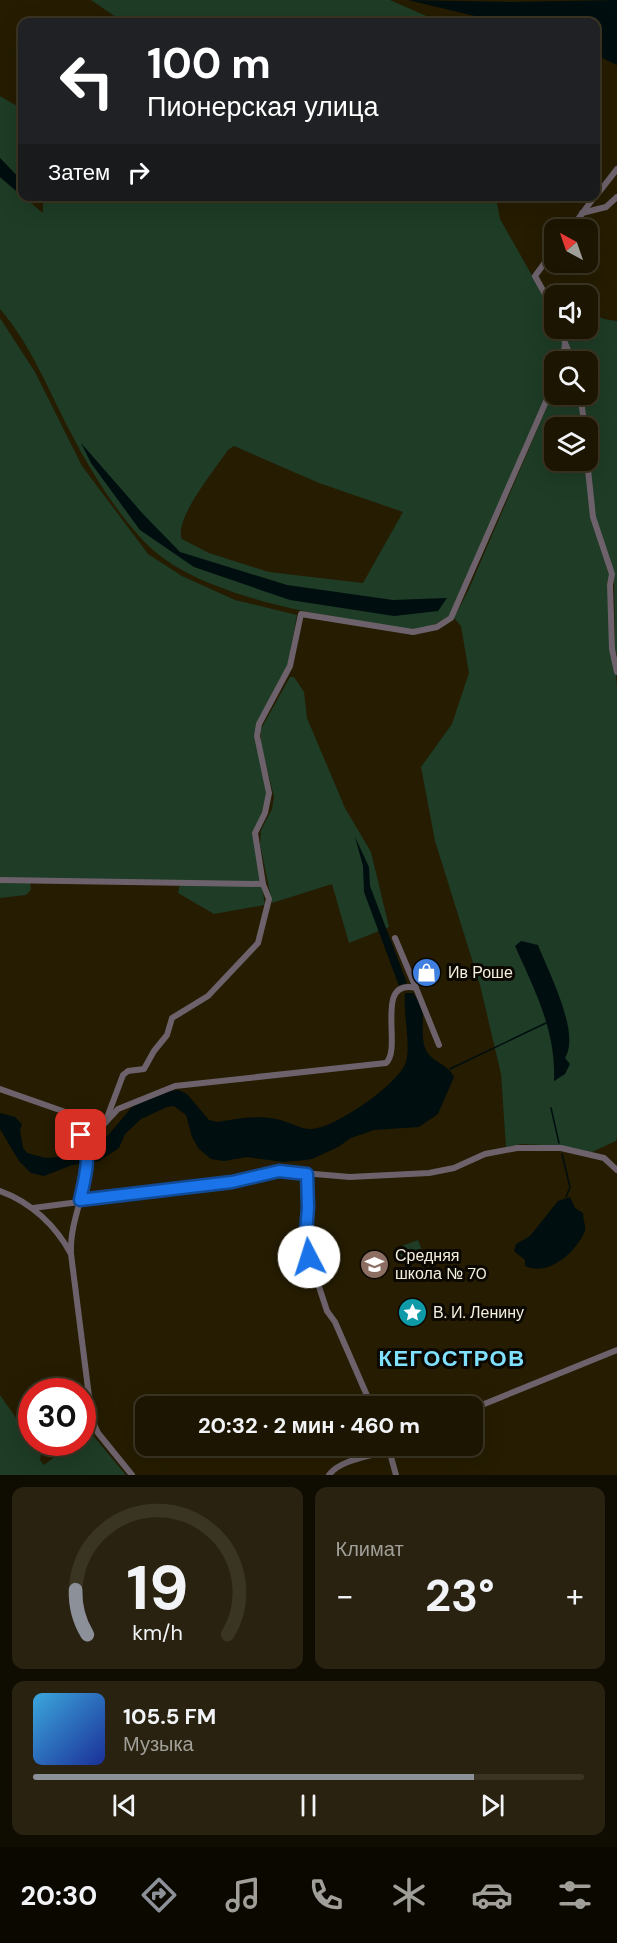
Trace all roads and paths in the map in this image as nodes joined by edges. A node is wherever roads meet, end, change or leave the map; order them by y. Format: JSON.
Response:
{"nodes":[{"id":1,"x":617,"y":169,"type":"edge"},
{"id":2,"x":600,"y":190,"type":"edge"},
{"id":3,"x":617,"y":197,"type":"edge"},
{"id":4,"x":591,"y":201,"type":"edge"},
{"id":5,"x":582,"y":213,"type":"junction"},
{"id":6,"x":578,"y":219,"type":"edge"},
{"id":7,"x":544,"y":264,"type":"edge"},
{"id":8,"x":544,"y":292,"type":"edge"},
{"id":9,"x":564,"y":339,"type":"edge"},
{"id":10,"x":565,"y":343,"type":"junction"},
{"id":11,"x":564,"y":351,"type":"edge"},
{"id":12,"x":568,"y":351,"type":"edge"},
{"id":13,"x":544,"y":405,"type":"edge"},
{"id":14,"x":588,"y":471,"type":"edge"},
{"id":15,"x":617,"y":672,"type":"edge"},
{"id":16,"x":0,"y":880,"type":"edge"},
{"id":17,"x":263,"y":884,"type":"junction"},
{"id":18,"x":395,"y":938,"type":"dead end"},
{"id":19,"x":416,"y":988,"type":"junction"},
{"id":20,"x":439,"y":1045,"type":"dead end"},
{"id":21,"x":0,"y":1089,"type":"edge"},
{"id":22,"x":74,"y":1115,"type":"junction"},
{"id":23,"x":105,"y":1123,"type":"junction"},
{"id":24,"x":86,"y":1143,"type":"junction"},
{"id":25,"x":617,"y":1170,"type":"edge"},
{"id":26,"x":307,"y":1174,"type":"junction"},
{"id":27,"x":0,"y":1191,"type":"edge"},
{"id":28,"x":80,"y":1200,"type":"junction"},
{"id":29,"x":33,"y":1208,"type":"junction"},
{"id":30,"x":71,"y":1254,"type":"junction"},
{"id":31,"x":617,"y":1350,"type":"edge"},
{"id":32,"x":367,"y":1396,"type":"edge"},
{"id":33,"x":483,"y":1405,"type":"edge"},
{"id":34,"x":366,"y":1456,"type":"edge"},
{"id":35,"x":391,"y":1456,"type":"edge"},
{"id":36,"x":132,"y":1475,"type":"edge"},
{"id":37,"x":330,"y":1475,"type":"edge"},
{"id":38,"x":396,"y":1475,"type":"edge"}],
"edges":[{"from":1,"to":2,"type":"street"},
{"from":3,"to":5,"type":"street"},
{"from":4,"to":5,"type":"street"},
{"from":5,"to":6,"type":"street"},
{"from":7,"to":8,"type":"street"},
{"from":9,"to":10,"type":"street"},
{"from":10,"to":11,"type":"street"},
{"from":10,"to":12,"type":"street"},
{"from":13,"to":17,"type":"street"},
{"from":14,"to":15,"type":"street"},
{"from":16,"to":17,"type":"street"},
{"from":17,"to":23,"type":"street"},
{"from":18,"to":19,"type":"street"},
{"from":19,"to":20,"type":"street"},
{"from":19,"to":23,"type":"street"},
{"from":21,"to":22,"type":"street"},
{"from":22,"to":23,"type":"street"},
{"from":22,"to":24,"type":"street"},
{"from":23,"to":24,"type":"street"},
{"from":24,"to":28,"type":"street"},
{"from":25,"to":26,"type":"street"},
{"from":26,"to":28,"type":"street"},
{"from":26,"to":32,"type":"street"},
{"from":27,"to":29,"type":"street"},
{"from":28,"to":29,"type":"street"},
{"from":28,"to":30,"type":"street"},
{"from":29,"to":30,"type":"street"},
{"from":30,"to":36,"type":"street"},
{"from":31,"to":33,"type":"street"},
{"from":34,"to":37,"type":"street"},
{"from":35,"to":38,"type":"street"}]}
